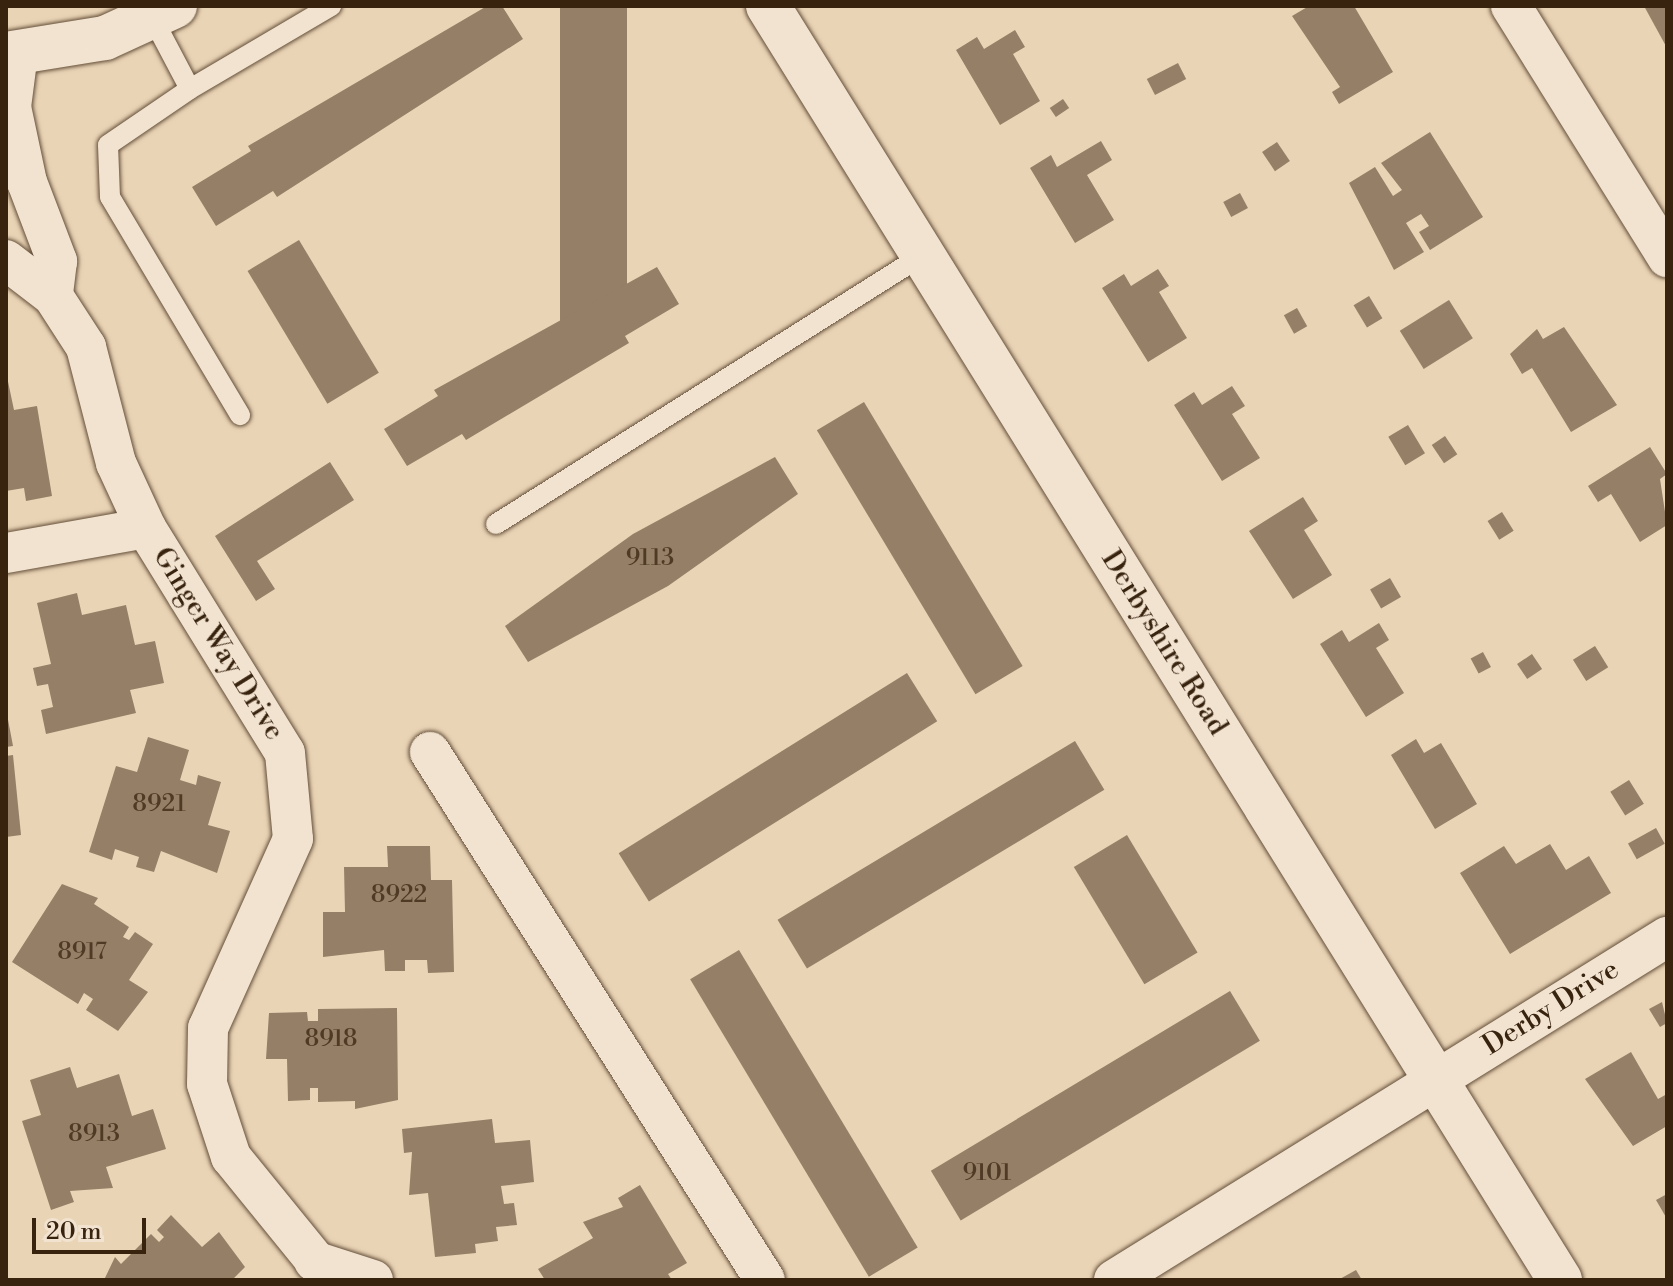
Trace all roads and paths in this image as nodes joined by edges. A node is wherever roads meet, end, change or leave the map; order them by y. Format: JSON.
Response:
{"nodes":[{"id":1,"x":331,"y":6,"type":"edge"},
{"id":2,"x":768,"y":6,"type":"edge"},
{"id":3,"x":1511,"y":6,"type":"edge"},
{"id":4,"x":164,"y":12,"type":"edge"},
{"id":5,"x":12,"y":53,"type":"edge"},
{"id":6,"x":190,"y":89,"type":"junction"},
{"id":7,"x":923,"y":255,"type":"junction"},
{"id":8,"x":1667,"y":257,"type":"edge"},
{"id":9,"x":6,"y":260,"type":"edge"},
{"id":10,"x":53,"y":296,"type":"junction"},
{"id":11,"x":240,"y":415,"type":"dead end"},
{"id":12,"x":496,"y":524,"type":"dead end"},
{"id":13,"x":146,"y":528,"type":"junction"},
{"id":14,"x":6,"y":553,"type":"edge"},
{"id":15,"x":430,"y":752,"type":"dead end"},
{"id":16,"x":1667,"y":937,"type":"edge"},
{"id":17,"x":1436,"y":1080,"type":"junction"},
{"id":18,"x":322,"y":1271,"type":"edge"},
{"id":19,"x":373,"y":1280,"type":"edge"},
{"id":20,"x":765,"y":1280,"type":"edge"},
{"id":21,"x":1114,"y":1280,"type":"edge"},
{"id":22,"x":1560,"y":1280,"type":"edge"}],
"edges":[{"from":1,"to":6,"type":"lane"},
{"from":2,"to":7,"type":"street","name":"Derbyshire Road"},
{"from":3,"to":8,"type":"street"},
{"from":4,"to":5,"type":"street"},
{"from":4,"to":6,"type":"lane"},
{"from":5,"to":10,"type":"street"},
{"from":6,"to":11,"type":"lane"},
{"from":7,"to":12,"type":"lane"},
{"from":7,"to":17,"type":"street","name":"Derbyshire Road"},
{"from":9,"to":10,"type":"street","name":"Ginger Way Drive"},
{"from":10,"to":13,"type":"street","name":"Ginger Way Drive"},
{"from":13,"to":14,"type":"street"},
{"from":13,"to":18,"type":"street","name":"Ginger Way Drive"},
{"from":15,"to":20,"type":"street"},
{"from":16,"to":17,"type":"street","name":"Derby Drive"},
{"from":17,"to":21,"type":"street","name":"Derby Drive"},
{"from":17,"to":22,"type":"street","name":"Derbyshire Road"},
{"from":18,"to":19,"type":"street","name":"Ginger Way Drive"}]}
